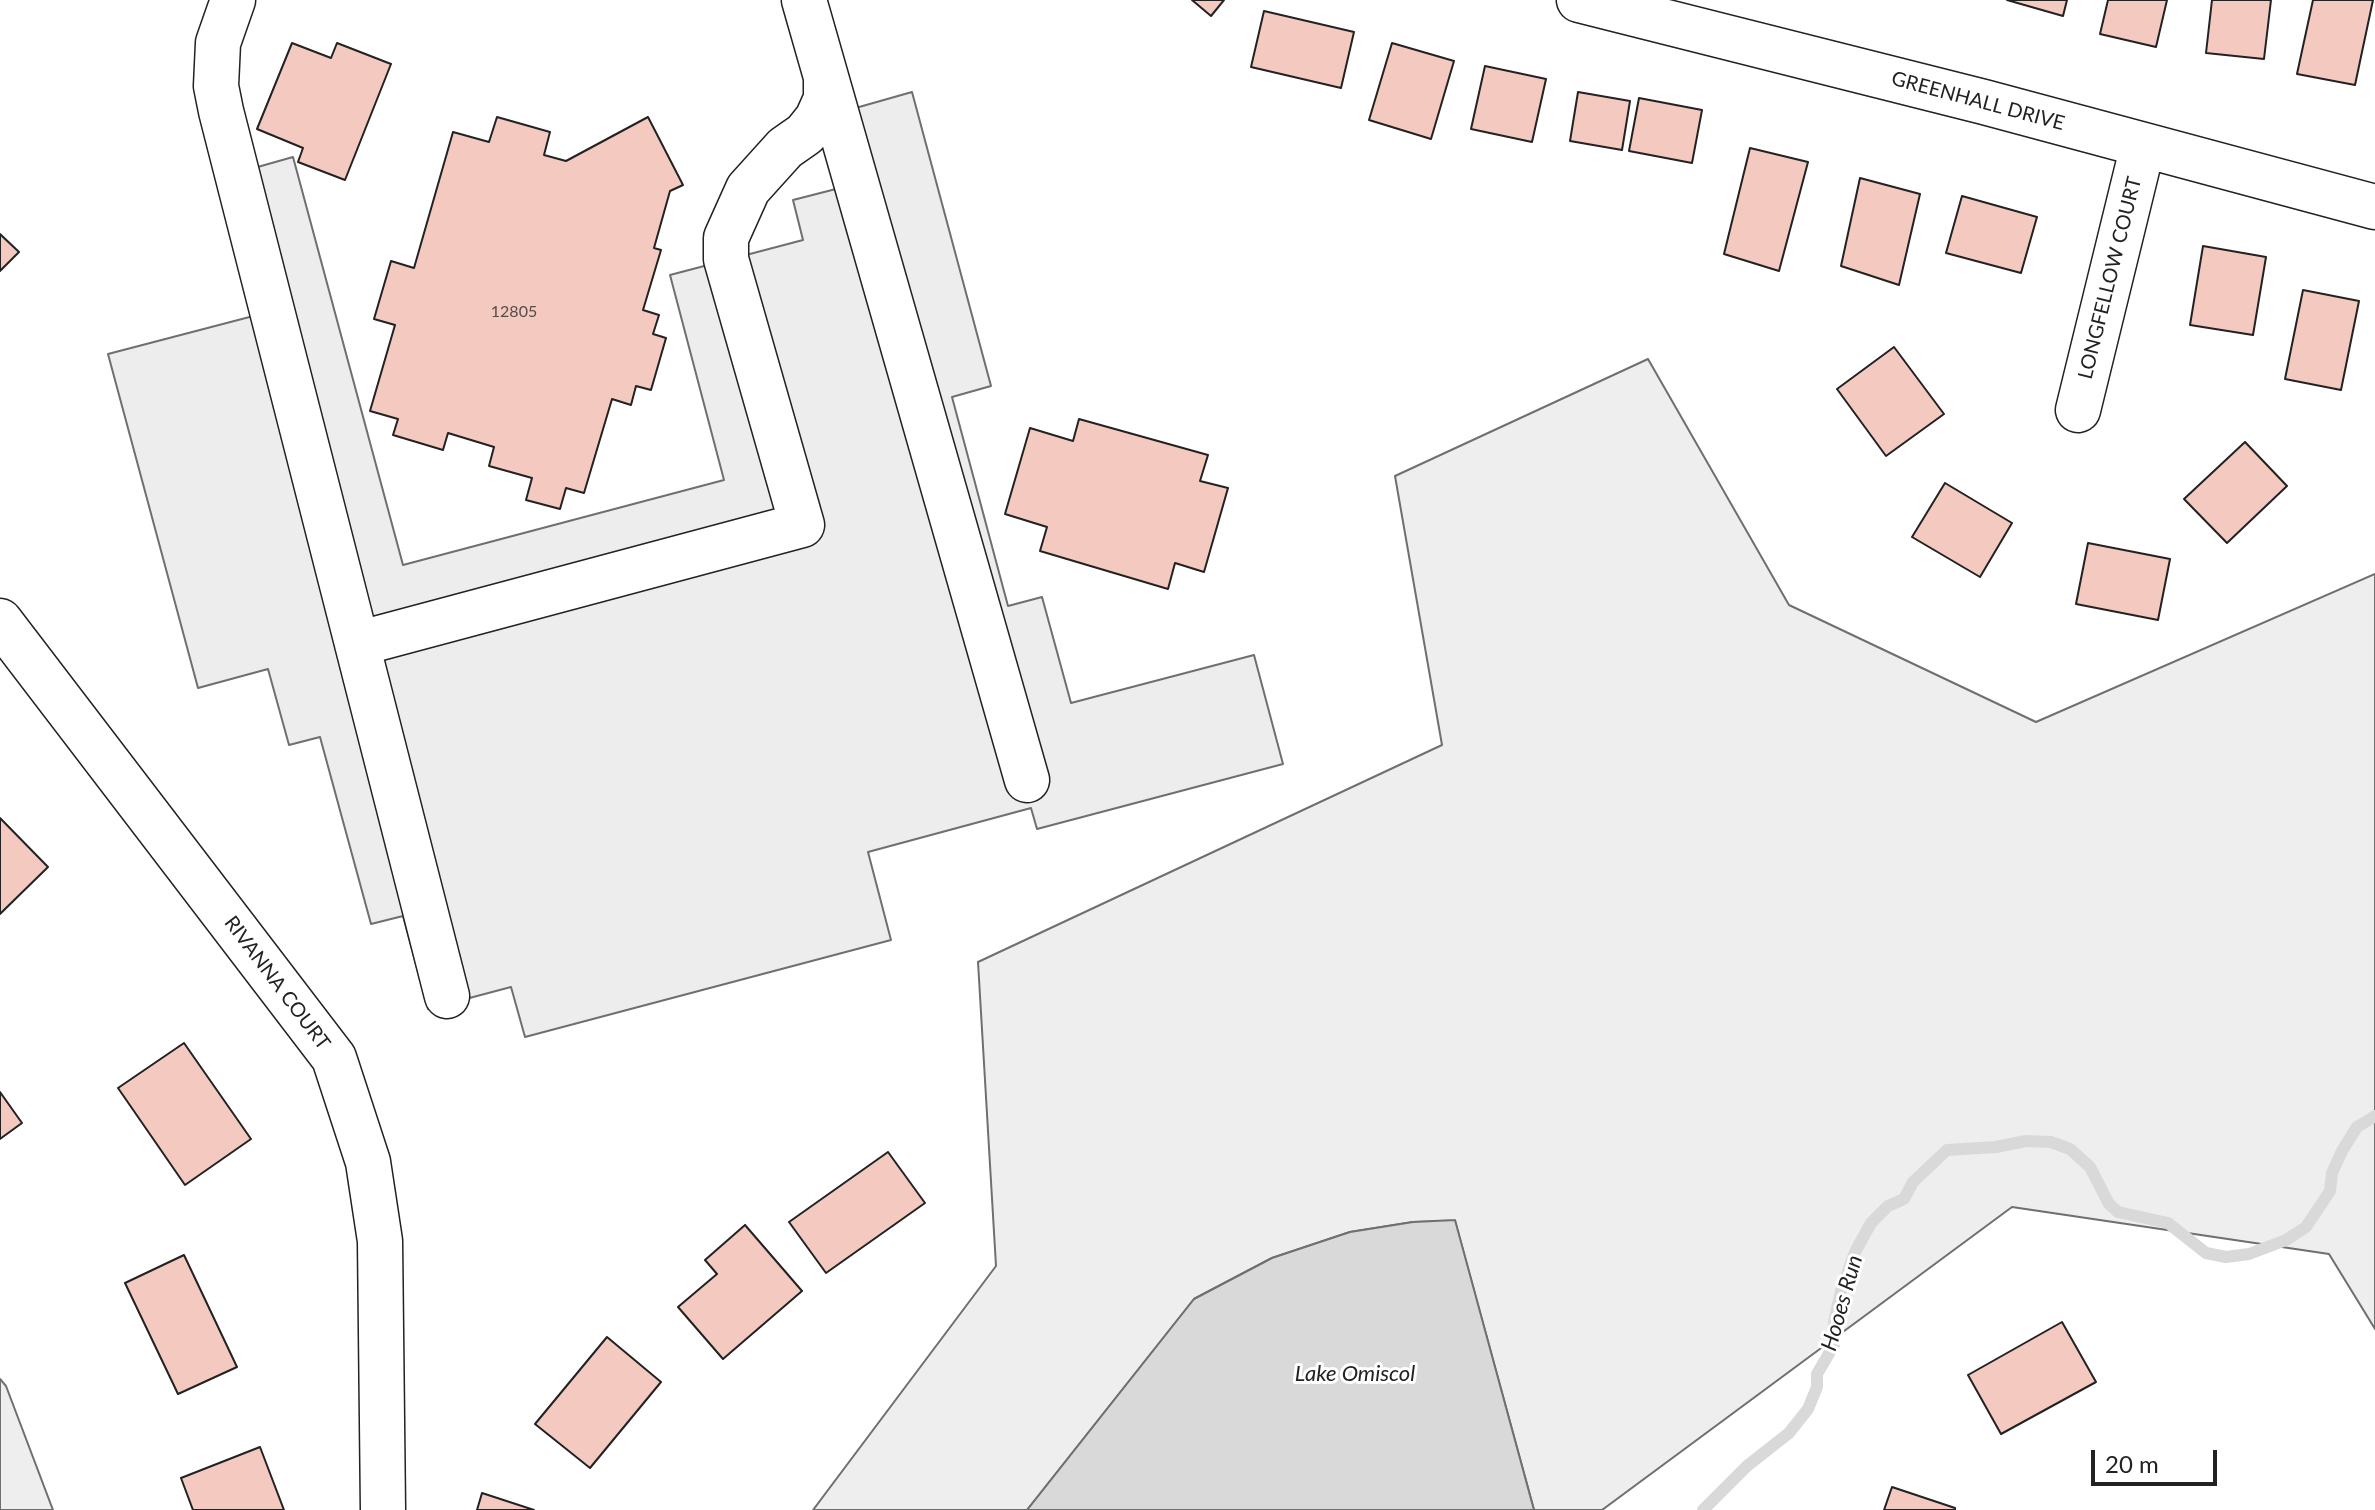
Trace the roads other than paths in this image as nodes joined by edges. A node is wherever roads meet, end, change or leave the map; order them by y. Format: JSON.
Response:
{"nodes":[{"id":1,"x":233,"y":0,"type":"edge"},
{"id":2,"x":804,"y":0,"type":"edge"},
{"id":3,"x":1579,"y":0,"type":"edge"},
{"id":4,"x":826,"y":78,"type":"junction"},
{"id":5,"x":2143,"y":145,"type":"junction"},
{"id":6,"x":2375,"y":207,"type":"edge"},
{"id":7,"x":2078,"y":410,"type":"dead end"},
{"id":8,"x":0,"y":621,"type":"edge"},
{"id":9,"x":357,"y":644,"type":"junction"},
{"id":10,"x":1027,"y":780,"type":"dead end"},
{"id":11,"x":447,"y":996,"type":"dead end"},
{"id":12,"x":383,"y":1510,"type":"edge"}],
"edges":[{"from":1,"to":9,"type":"street"},
{"from":2,"to":4,"type":"street"},
{"from":3,"to":5,"type":"street","name":"GREENHALL DRIVE"},
{"from":4,"to":9,"type":"street"},
{"from":4,"to":10,"type":"street"},
{"from":5,"to":6,"type":"street","name":"GREENHALL DRIVE"},
{"from":5,"to":7,"type":"street","name":"LONGFELLOW COURT"},
{"from":8,"to":12,"type":"street","name":"RIVANNA COURT"},
{"from":9,"to":11,"type":"street"}]}
